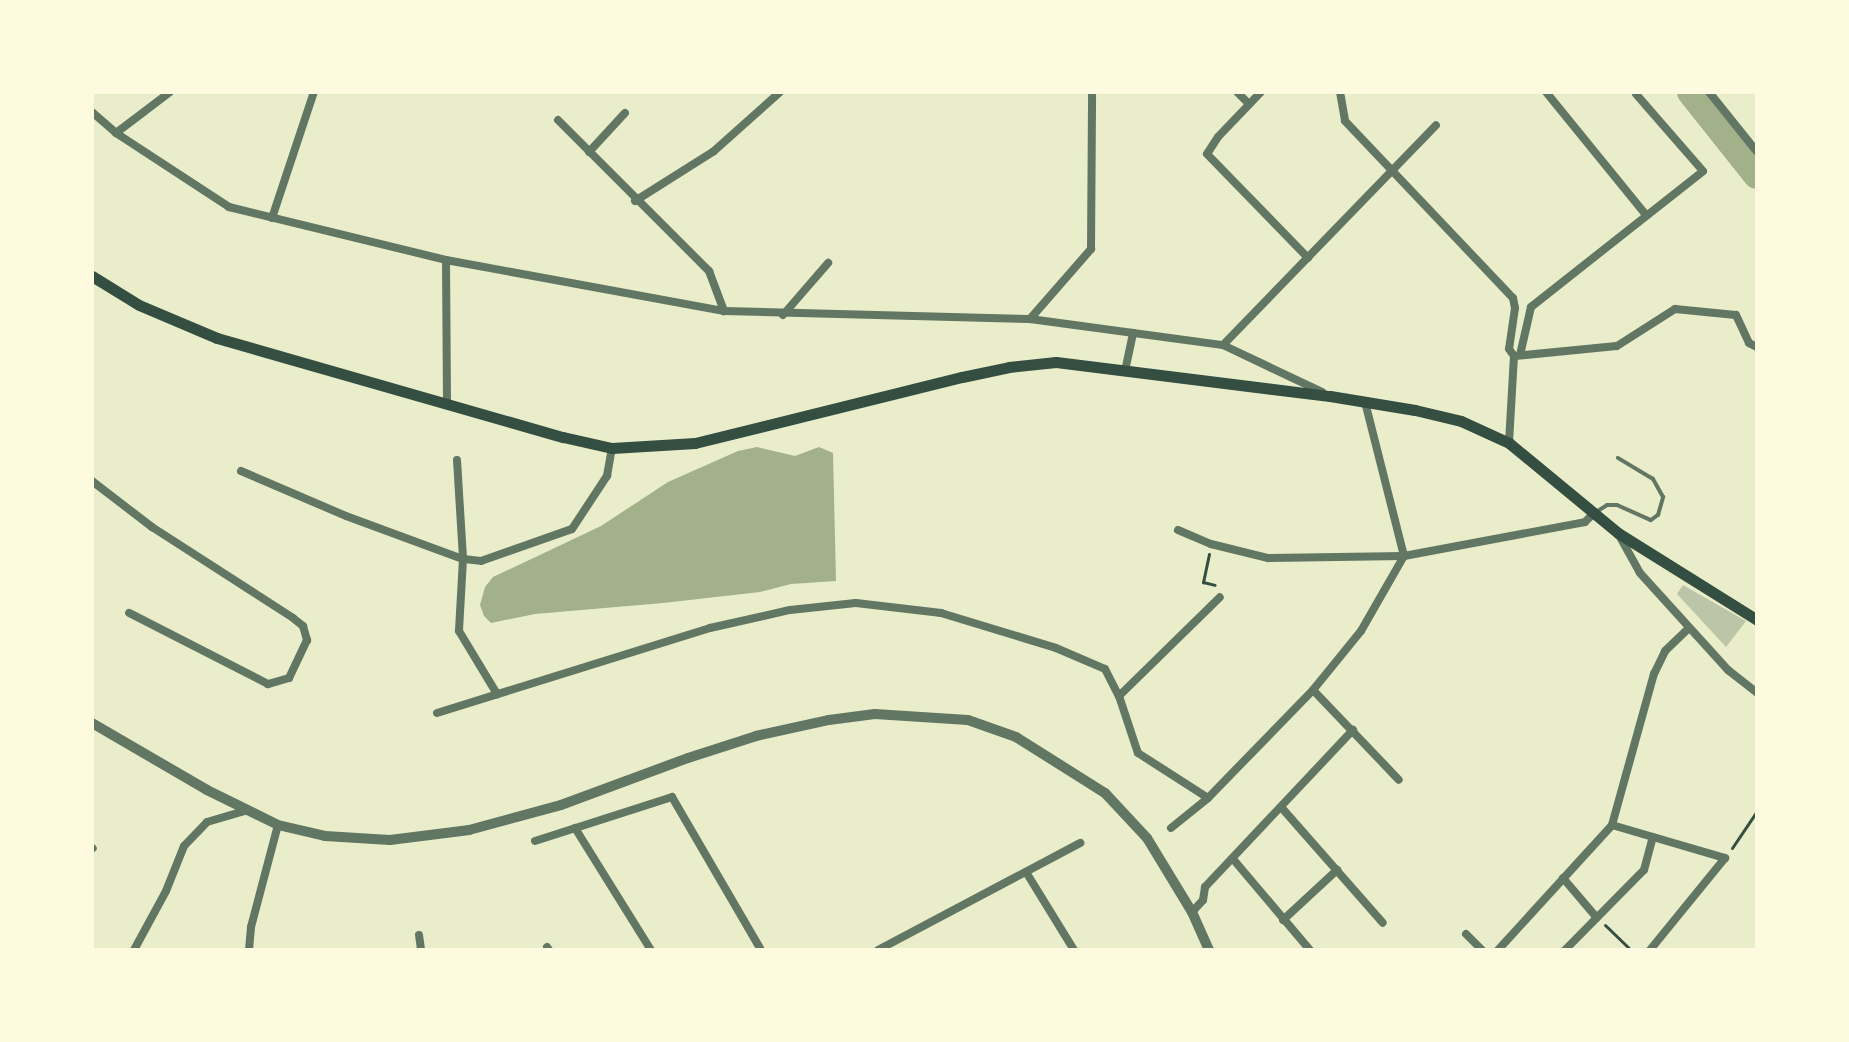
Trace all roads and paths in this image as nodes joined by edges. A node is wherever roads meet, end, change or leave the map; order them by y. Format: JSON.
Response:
{"nodes":[{"id":1,"x":170,"y":92,"type":"edge"},
{"id":2,"x":314,"y":92,"type":"edge"},
{"id":3,"x":780,"y":92,"type":"edge"},
{"id":4,"x":1092,"y":92,"type":"edge"},
{"id":5,"x":1237,"y":92,"type":"edge"},
{"id":6,"x":1261,"y":92,"type":"edge"},
{"id":7,"x":1340,"y":92,"type":"edge"},
{"id":8,"x":1546,"y":92,"type":"edge"},
{"id":9,"x":1709,"y":92,"type":"edge"},
{"id":10,"x":1636,"y":94,"type":"edge"},
{"id":11,"x":1249,"y":104,"type":"junction"},
{"id":12,"x":92,"y":112,"type":"edge"},
{"id":13,"x":625,"y":113,"type":"dead end"},
{"id":14,"x":558,"y":120,"type":"dead end"},
{"id":15,"x":1436,"y":125,"type":"dead end"},
{"id":16,"x":116,"y":133,"type":"junction"},
{"id":17,"x":589,"y":152,"type":"junction"},
{"id":18,"x":1757,"y":152,"type":"edge"},
{"id":19,"x":1391,"y":170,"type":"junction"},
{"id":20,"x":635,"y":201,"type":"junction"},
{"id":21,"x":1645,"y":214,"type":"junction"},
{"id":22,"x":272,"y":218,"type":"junction"},
{"id":23,"x":1308,"y":258,"type":"junction"},
{"id":24,"x":446,"y":260,"type":"junction"},
{"id":25,"x":828,"y":263,"type":"dead end"},
{"id":26,"x":92,"y":276,"type":"edge"},
{"id":27,"x":724,"y":311,"type":"junction"},
{"id":28,"x":783,"y":315,"type":"junction"},
{"id":29,"x":1030,"y":319,"type":"junction"},
{"id":30,"x":1133,"y":333,"type":"junction"},
{"id":31,"x":1223,"y":345,"type":"junction"},
{"id":32,"x":1757,"y":347,"type":"edge"},
{"id":33,"x":1517,"y":356,"type":"junction"},
{"id":34,"x":1125,"y":371,"type":"junction"},
{"id":35,"x":1330,"y":396,"type":"junction"},
{"id":36,"x":1365,"y":402,"type":"junction"},
{"id":37,"x":447,"y":405,"type":"junction"},
{"id":38,"x":1509,"y":443,"type":"junction"},
{"id":39,"x":612,"y":448,"type":"junction"},
{"id":40,"x":1618,"y":458,"type":"dead end"},
{"id":41,"x":457,"y":460,"type":"dead end"},
{"id":42,"x":241,"y":471,"type":"dead end"},
{"id":43,"x":92,"y":481,"type":"edge"},
{"id":44,"x":1594,"y":513,"type":"junction"},
{"id":45,"x":1178,"y":530,"type":"dead end"},
{"id":46,"x":1618,"y":533,"type":"junction"},
{"id":47,"x":1211,"y":544,"type":"junction"},
{"id":48,"x":1404,"y":556,"type":"junction"},
{"id":49,"x":463,"y":559,"type":"junction"},
{"id":50,"x":1220,"y":597,"type":"joint"},
{"id":51,"x":129,"y":613,"type":"dead end"},
{"id":52,"x":1757,"y":620,"type":"edge"},
{"id":53,"x":1688,"y":629,"type":"junction"},
{"id":54,"x":1313,"y":690,"type":"junction"},
{"id":55,"x":1757,"y":693,"type":"edge"},
{"id":56,"x":497,"y":694,"type":"junction"},
{"id":57,"x":1119,"y":696,"type":"junction"},
{"id":58,"x":437,"y":713,"type":"dead end"},
{"id":59,"x":92,"y":723,"type":"edge"},
{"id":60,"x":1353,"y":730,"type":"junction"},
{"id":61,"x":1399,"y":780,"type":"dead end"},
{"id":62,"x":1208,"y":798,"type":"junction"},
{"id":63,"x":1281,"y":807,"type":"junction"},
{"id":64,"x":250,"y":810,"type":"junction"},
{"id":65,"x":1757,"y":811,"type":"edge"},
{"id":66,"x":278,"y":825,"type":"junction"},
{"id":67,"x":1612,"y":825,"type":"junction"},
{"id":68,"x":575,"y":828,"type":"junction"},
{"id":69,"x":1171,"y":828,"type":"dead end"},
{"id":70,"x":1653,"y":837,"type":"junction"},
{"id":71,"x":535,"y":841,"type":"dead end"},
{"id":72,"x":1080,"y":843,"type":"dead end"},
{"id":73,"x":1725,"y":858,"type":"junction"},
{"id":74,"x":1233,"y":859,"type":"junction"},
{"id":75,"x":1337,"y":870,"type":"junction"},
{"id":76,"x":1026,"y":872,"type":"junction"},
{"id":77,"x":1563,"y":878,"type":"junction"},
{"id":78,"x":1192,"y":912,"type":"junction"},
{"id":79,"x":1597,"y":918,"type":"junction"},
{"id":80,"x":1283,"y":920,"type":"junction"},
{"id":81,"x":1383,"y":923,"type":"dead end"},
{"id":82,"x":1466,"y":934,"type":"dead end"},
{"id":83,"x":419,"y":935,"type":"dead end"},
{"id":84,"x":1072,"y":947,"type":"edge"},
{"id":85,"x":1656,"y":948,"type":"edge"},
{"id":86,"x":134,"y":950,"type":"edge"},
{"id":87,"x":249,"y":950,"type":"edge"},
{"id":88,"x":421,"y":950,"type":"edge"},
{"id":89,"x":651,"y":950,"type":"edge"},
{"id":90,"x":761,"y":950,"type":"edge"},
{"id":91,"x":878,"y":950,"type":"edge"},
{"id":92,"x":1061,"y":950,"type":"edge"},
{"id":93,"x":1209,"y":950,"type":"edge"},
{"id":94,"x":1310,"y":950,"type":"edge"},
{"id":95,"x":1482,"y":950,"type":"edge"},
{"id":96,"x":1498,"y":950,"type":"edge"},
{"id":97,"x":1565,"y":950,"type":"edge"},
{"id":98,"x":1631,"y":950,"type":"edge"}],
"edges":[{"from":1,"to":16,"type":"street"},
{"from":2,"to":22,"type":"street"},
{"from":3,"to":20,"type":"street"},
{"from":4,"to":29,"type":"street"},
{"from":5,"to":11,"type":"street"},
{"from":6,"to":11,"type":"street"},
{"from":7,"to":19,"type":"street"},
{"from":8,"to":21,"type":"street"},
{"from":9,"to":18,"type":"street"},
{"from":10,"to":21,"type":"street"},
{"from":11,"to":23,"type":"street"},
{"from":12,"to":16,"type":"street"},
{"from":13,"to":17,"type":"street"},
{"from":14,"to":17,"type":"street"},
{"from":15,"to":19,"type":"street"},
{"from":16,"to":22,"type":"street"},
{"from":17,"to":20,"type":"street"},
{"from":19,"to":23,"type":"street"},
{"from":19,"to":33,"type":"street"},
{"from":20,"to":27,"type":"street"},
{"from":21,"to":33,"type":"street"},
{"from":22,"to":24,"type":"street"},
{"from":23,"to":31,"type":"street"},
{"from":24,"to":27,"type":"street"},
{"from":24,"to":37,"type":"street"},
{"from":25,"to":28,"type":"street"},
{"from":26,"to":37,"type":"main road"},
{"from":27,"to":28,"type":"street"},
{"from":28,"to":29,"type":"street"},
{"from":29,"to":30,"type":"street"},
{"from":30,"to":31,"type":"street"},
{"from":30,"to":34,"type":"street"},
{"from":31,"to":35,"type":"street"},
{"from":32,"to":33,"type":"street"},
{"from":33,"to":38,"type":"street"},
{"from":34,"to":35,"type":"main road"},
{"from":34,"to":39,"type":"main road"},
{"from":35,"to":36,"type":"main road"},
{"from":36,"to":38,"type":"main road"},
{"from":36,"to":48,"type":"street"},
{"from":37,"to":39,"type":"main road"},
{"from":38,"to":44,"type":"main road"},
{"from":39,"to":49,"type":"street"},
{"from":40,"to":44,"type":"lane"},
{"from":41,"to":49,"type":"street"},
{"from":42,"to":49,"type":"street"},
{"from":43,"to":51,"type":"street"},
{"from":44,"to":46,"type":"main road"},
{"from":44,"to":48,"type":"street"},
{"from":45,"to":47,"type":"street"},
{"from":46,"to":52,"type":"main road"},
{"from":46,"to":53,"type":"street"},
{"from":47,"to":48,"type":"street"},
{"from":47,"to":50,"type":"path"},
{"from":48,"to":54,"type":"street"},
{"from":49,"to":56,"type":"street"},
{"from":50,"to":57,"type":"street"},
{"from":53,"to":55,"type":"street"},
{"from":53,"to":67,"type":"street"},
{"from":54,"to":60,"type":"street"},
{"from":54,"to":62,"type":"street"},
{"from":56,"to":57,"type":"street"},
{"from":56,"to":58,"type":"street"},
{"from":57,"to":62,"type":"street"},
{"from":59,"to":64,"type":"street"},
{"from":60,"to":61,"type":"street"},
{"from":60,"to":63,"type":"street"},
{"from":62,"to":69,"type":"street"},
{"from":63,"to":74,"type":"street"},
{"from":63,"to":75,"type":"street"},
{"from":64,"to":66,"type":"street"},
{"from":64,"to":86,"type":"street"},
{"from":65,"to":73,"type":"path"},
{"from":66,"to":78,"type":"street"},
{"from":66,"to":87,"type":"street"},
{"from":67,"to":70,"type":"street"},
{"from":67,"to":77,"type":"street"},
{"from":68,"to":71,"type":"street"},
{"from":68,"to":89,"type":"street"},
{"from":68,"to":90,"type":"street"},
{"from":70,"to":73,"type":"street"},
{"from":70,"to":79,"type":"street"},
{"from":72,"to":76,"type":"street"},
{"from":73,"to":85,"type":"street"},
{"from":74,"to":78,"type":"street"},
{"from":74,"to":80,"type":"street"},
{"from":75,"to":80,"type":"street"},
{"from":75,"to":81,"type":"street"},
{"from":76,"to":84,"type":"street"},
{"from":76,"to":91,"type":"street"},
{"from":77,"to":79,"type":"street"},
{"from":77,"to":96,"type":"street"},
{"from":78,"to":93,"type":"street"},
{"from":79,"to":97,"type":"street"},
{"from":79,"to":98,"type":"path"},
{"from":80,"to":94,"type":"street"},
{"from":82,"to":95,"type":"street"},
{"from":83,"to":88,"type":"street"},
{"from":84,"to":92,"type":"street"}]}
